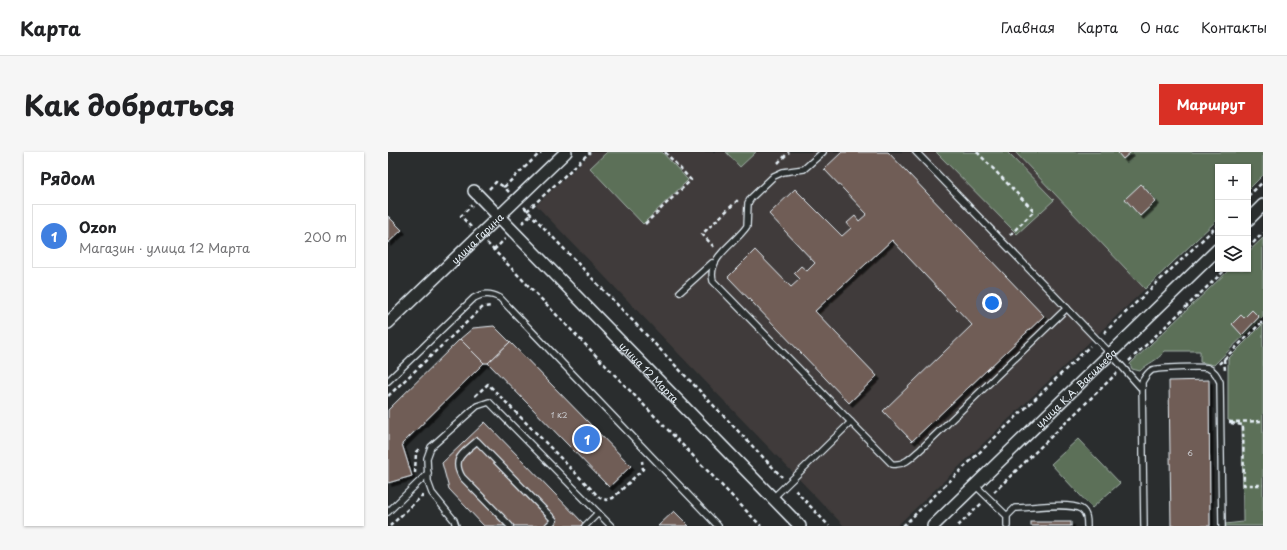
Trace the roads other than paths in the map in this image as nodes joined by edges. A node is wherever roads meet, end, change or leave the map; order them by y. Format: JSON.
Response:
{"nodes":[{"id":1,"x":566,"y":152,"type":"edge"},
{"id":2,"x":823,"y":152,"type":"edge"},
{"id":3,"x":916,"y":152,"type":"edge"},
{"id":4,"x":474,"y":191,"type":"dead end"},
{"id":5,"x":1263,"y":205,"type":"edge"},
{"id":6,"x":499,"y":217,"type":"junction"},
{"id":7,"x":1251,"y":217,"type":"edge"},
{"id":8,"x":1215,"y":252,"type":"edge"},
{"id":9,"x":715,"y":260,"type":"junction"},
{"id":10,"x":680,"y":292,"type":"dead end"},
{"id":11,"x":1067,"y":308,"type":"junction"},
{"id":12,"x":388,"y":323,"type":"edge"},
{"id":13,"x":1110,"y":353,"type":"junction"},
{"id":14,"x":388,"y":381,"type":"edge"},
{"id":15,"x":1142,"y":389,"type":"junction"},
{"id":16,"x":850,"y":422,"type":"junction"},
{"id":17,"x":428,"y":473,"type":"junction"},
{"id":18,"x":975,"y":485,"type":"junction"},
{"id":19,"x":773,"y":498,"type":"junction"},
{"id":20,"x":388,"y":512,"type":"edge"},
{"id":21,"x":598,"y":513,"type":"junction"},
{"id":22,"x":1007,"y":516,"type":"junction"},
{"id":23,"x":456,"y":526,"type":"edge"},
{"id":24,"x":510,"y":526,"type":"edge"},
{"id":25,"x":548,"y":526,"type":"edge"},
{"id":26,"x":585,"y":526,"type":"edge"},
{"id":27,"x":610,"y":526,"type":"edge"},
{"id":28,"x":718,"y":526,"type":"edge"},
{"id":29,"x":800,"y":526,"type":"edge"},
{"id":30,"x":933,"y":526,"type":"edge"},
{"id":31,"x":1007,"y":526,"type":"edge"},
{"id":32,"x":1087,"y":526,"type":"edge"},
{"id":33,"x":1144,"y":526,"type":"edge"},
{"id":34,"x":1222,"y":526,"type":"edge"}],
"edges":[{"from":1,"to":6,"type":"street","name":"улица Гарина"},
{"from":2,"to":9,"type":"lane"},
{"from":3,"to":11,"type":"lane"},
{"from":4,"to":6,"type":"street","name":"улица 12 Марта"},
{"from":5,"to":7,"type":"street"},
{"from":6,"to":12,"type":"street","name":"улица Гарина"},
{"from":6,"to":19,"type":"street","name":"улица 12 Марта"},
{"from":8,"to":13,"type":"street","name":"улица К.А. Васильева"},
{"from":9,"to":10,"type":"lane"},
{"from":9,"to":16,"type":"lane"},
{"from":11,"to":13,"type":"lane"},
{"from":11,"to":16,"type":"lane"},
{"from":13,"to":15,"type":"lane"},
{"from":13,"to":18,"type":"street","name":"улица К.А. Васильева"},
{"from":14,"to":28,"type":"lane"},
{"from":15,"to":33,"type":"lane"},
{"from":15,"to":34,"type":"lane"},
{"from":16,"to":19,"type":"lane"},
{"from":17,"to":20,"type":"lane"},
{"from":17,"to":21,"type":"lane"},
{"from":17,"to":23,"type":"lane"},
{"from":18,"to":22,"type":"lane"},
{"from":18,"to":30,"type":"street","name":"улица К.А. Васильева"},
{"from":19,"to":29,"type":"street","name":"улица 12 Марта"},
{"from":21,"to":26,"type":"lane"},
{"from":21,"to":27,"type":"lane"},
{"from":22,"to":31,"type":"lane"},
{"from":22,"to":32,"type":"lane"},
{"from":24,"to":25,"type":"lane"}]}
